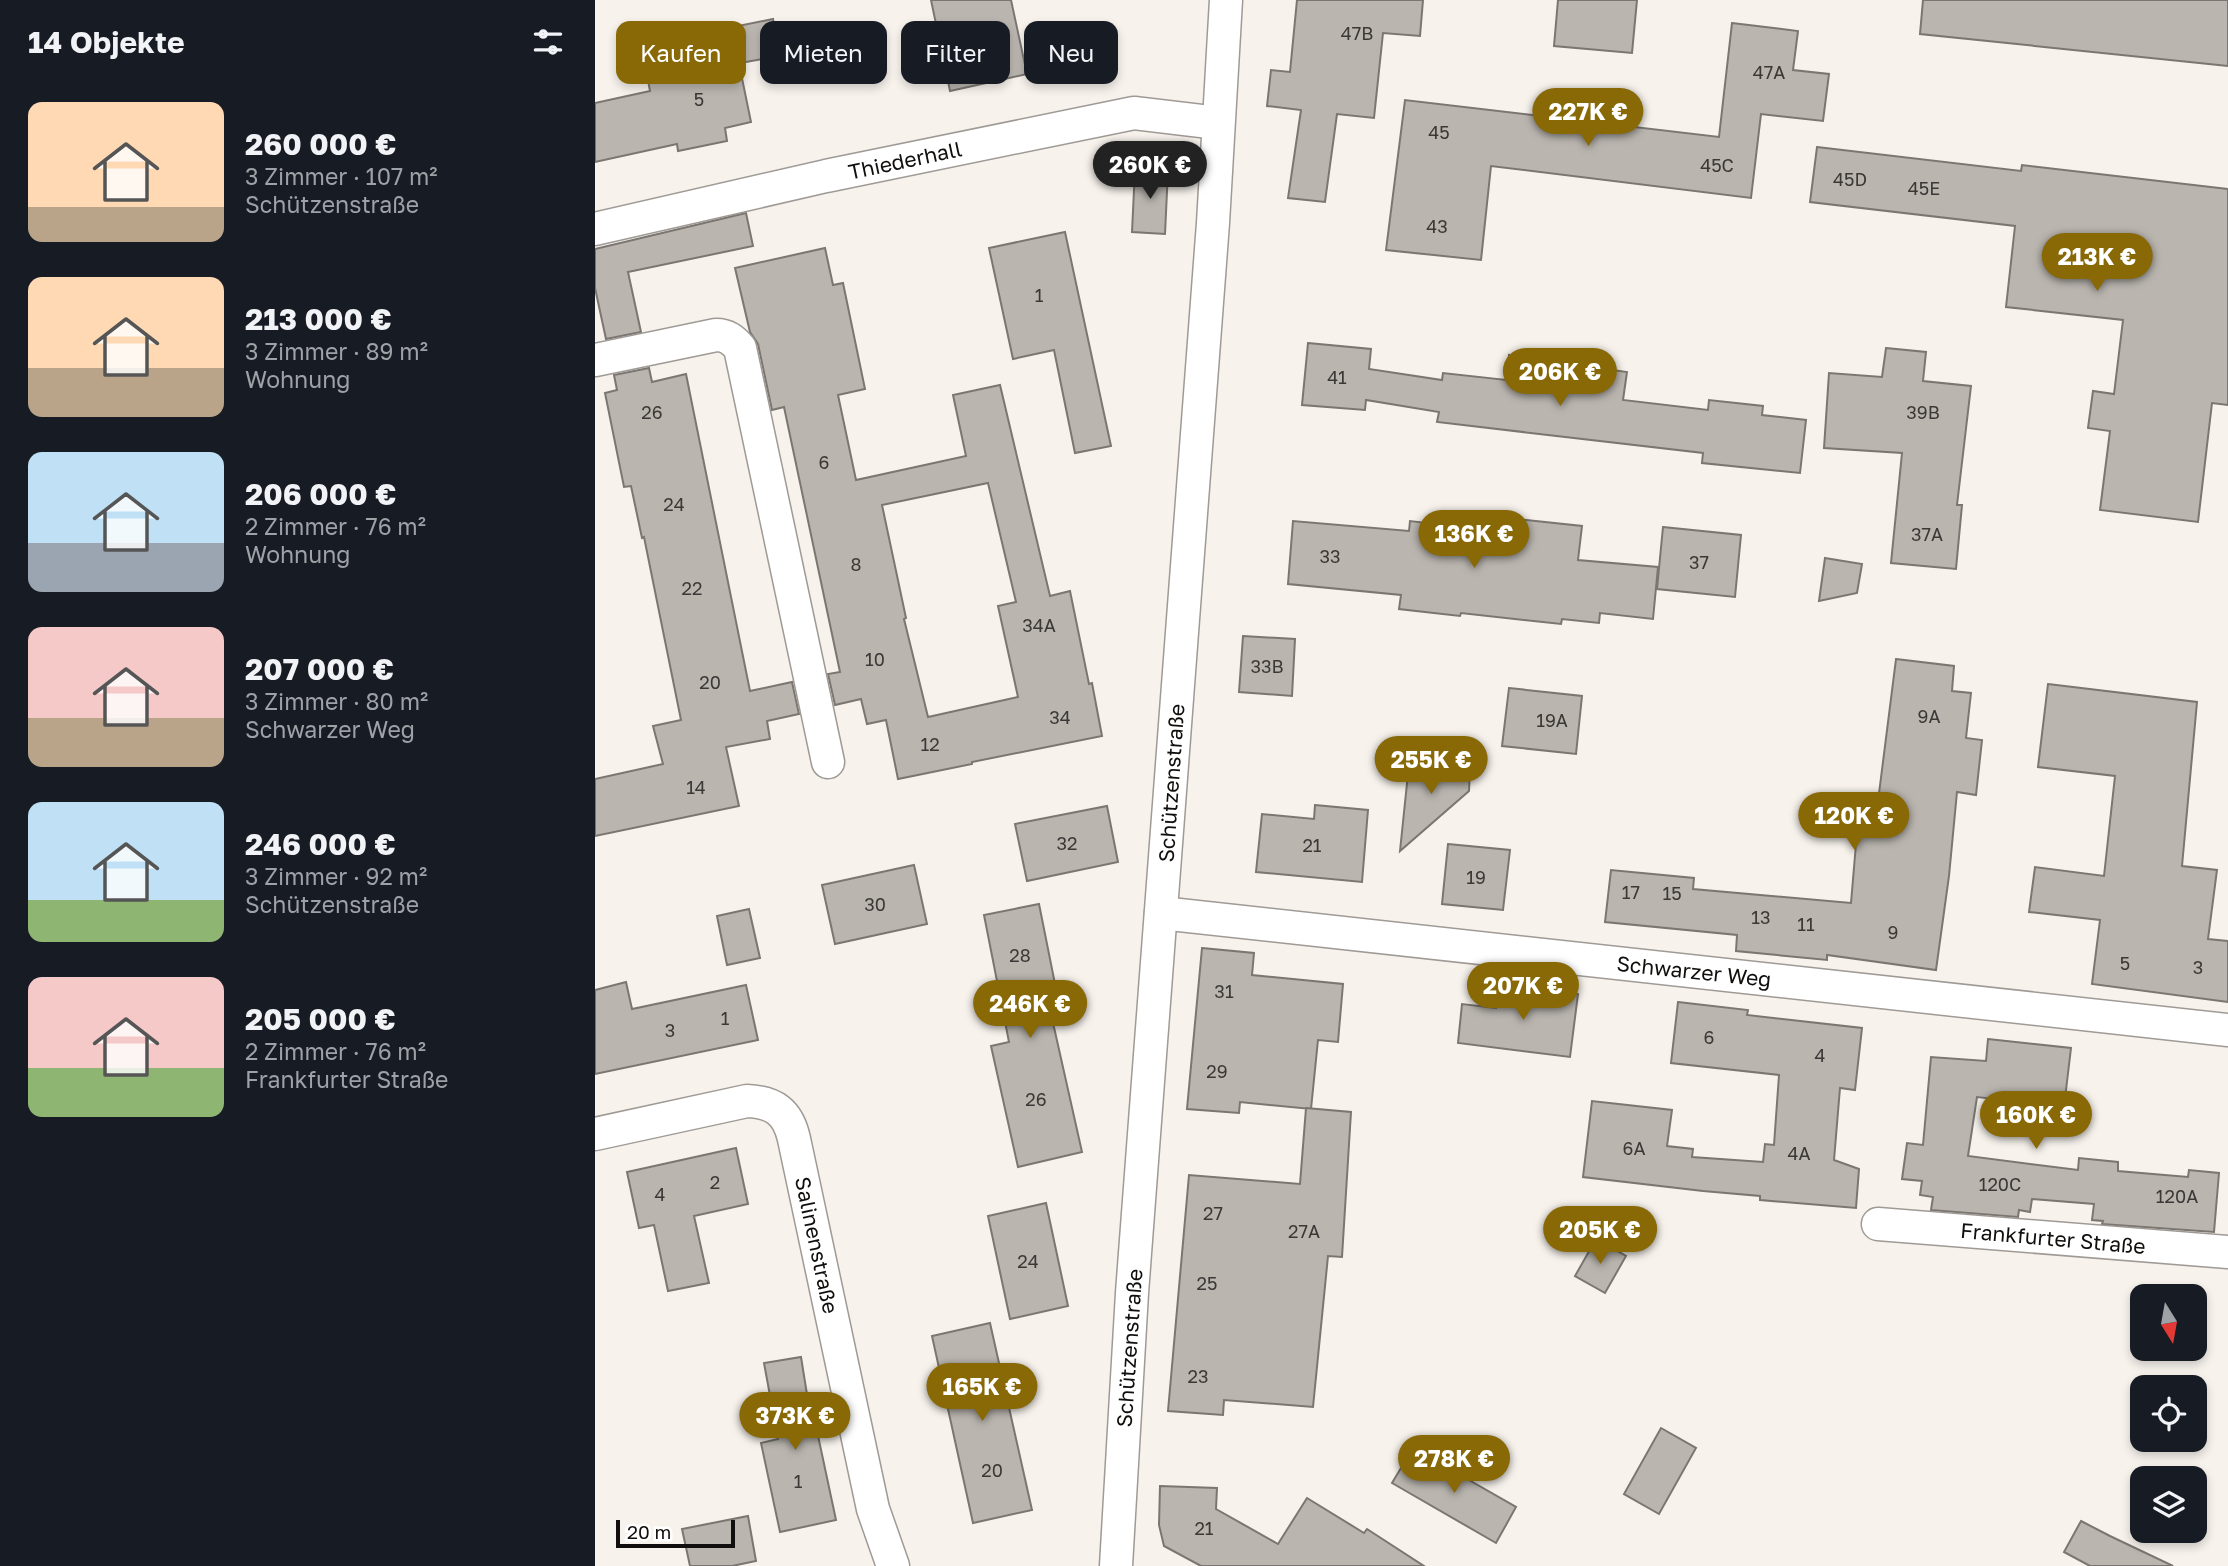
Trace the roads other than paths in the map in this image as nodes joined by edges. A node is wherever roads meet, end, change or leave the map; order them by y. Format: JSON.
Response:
{"nodes":[{"id":1,"x":1226,"y":0,"type":"edge"},
{"id":2,"x":1218,"y":123,"type":"junction"},
{"id":3,"x":595,"y":229,"type":"edge"},
{"id":4,"x":595,"y":360,"type":"edge"},
{"id":5,"x":828,"y":762,"type":"dead end"},
{"id":6,"x":1161,"y":913,"type":"junction"},
{"id":7,"x":2228,"y":1030,"type":"edge"},
{"id":8,"x":595,"y":1134,"type":"edge"},
{"id":9,"x":1878,"y":1224,"type":"dead end"},
{"id":10,"x":2228,"y":1252,"type":"edge"},
{"id":11,"x":893,"y":1566,"type":"edge"},
{"id":12,"x":1116,"y":1566,"type":"edge"}],
"edges":[{"from":1,"to":2,"type":"street","name":"Schützenstraße"},
{"from":2,"to":3,"type":"street","name":"Thiederhall"},
{"from":2,"to":6,"type":"street","name":"Schützenstraße"},
{"from":4,"to":5,"type":"street"},
{"from":6,"to":7,"type":"street","name":"Schwarzer Weg"},
{"from":6,"to":12,"type":"street","name":"Schützenstraße"},
{"from":8,"to":11,"type":"street","name":"Salinenstraße"},
{"from":9,"to":10,"type":"street","name":"Frankfurter Straße"}]}
